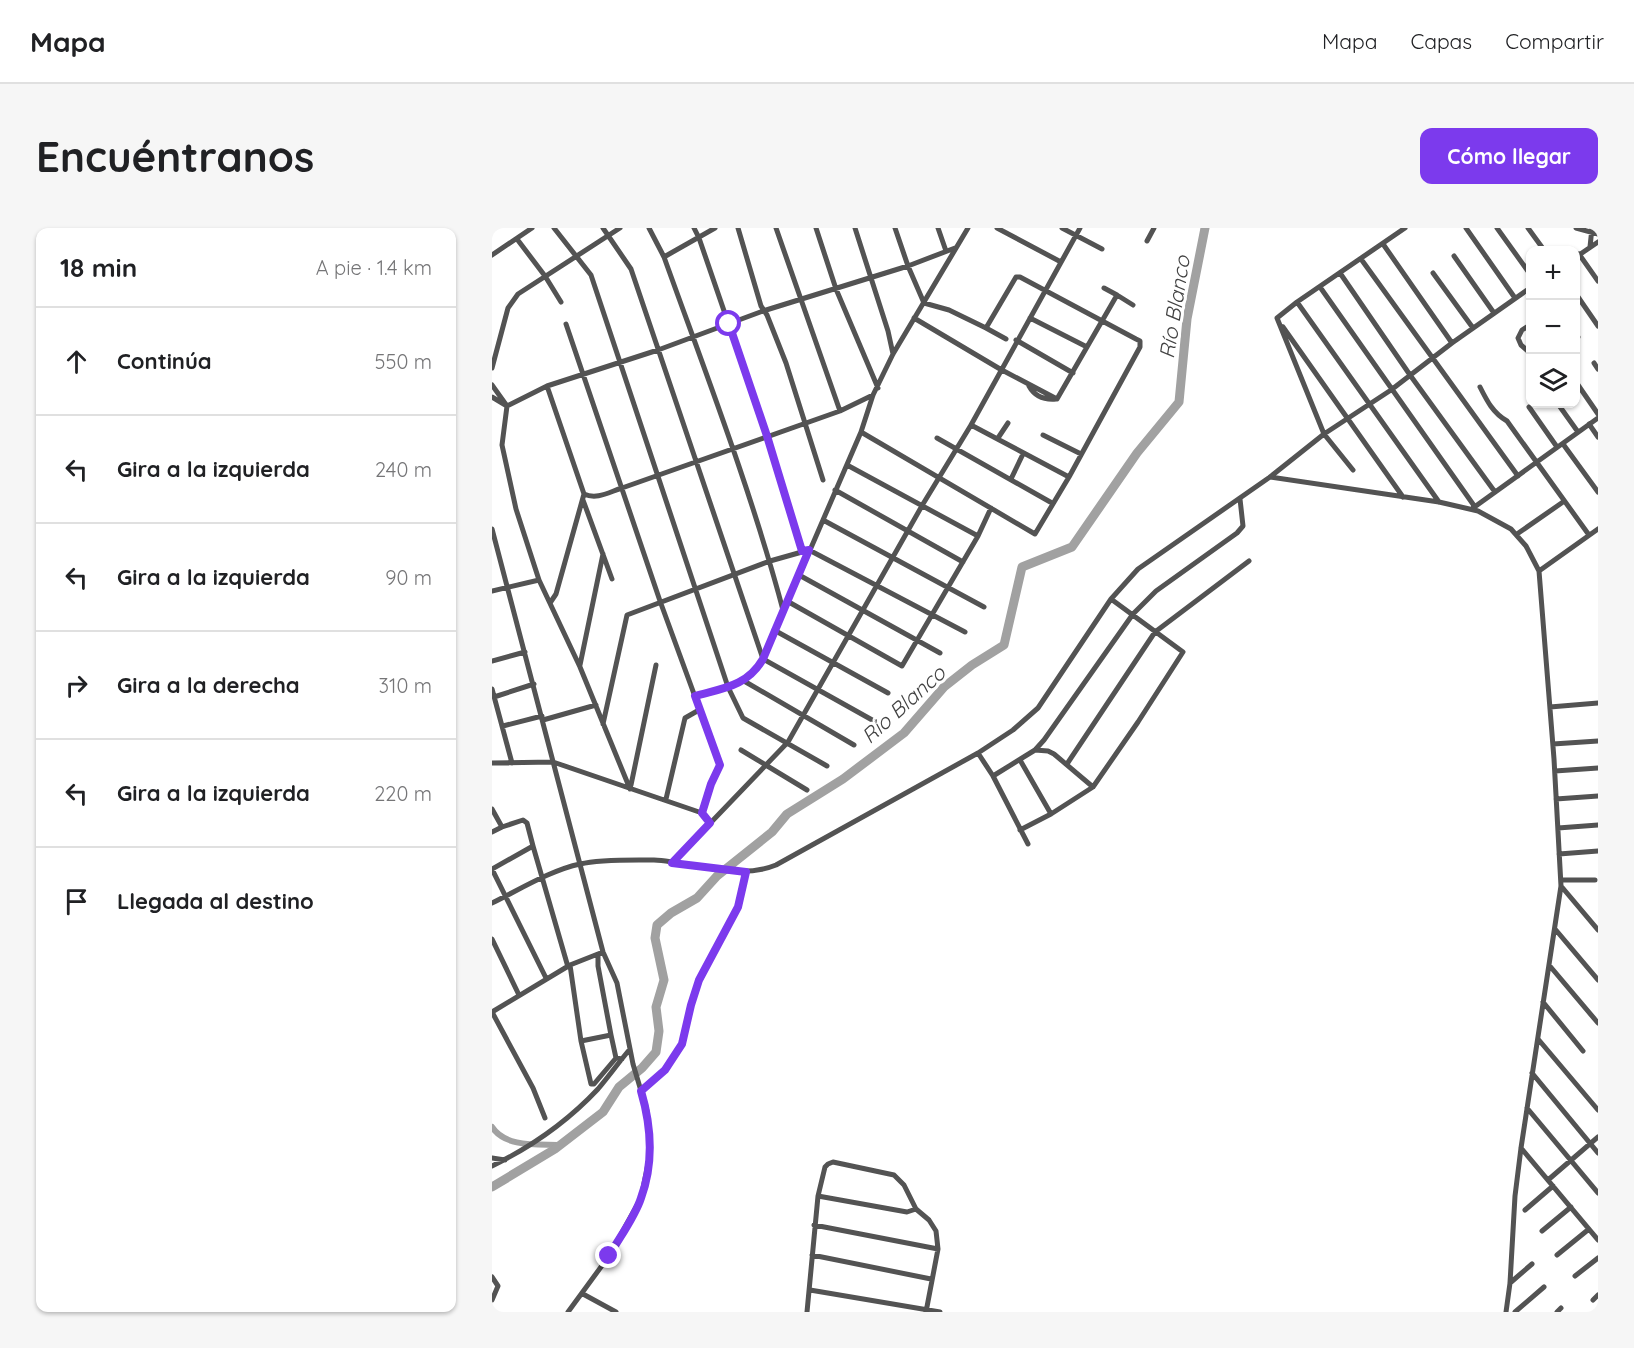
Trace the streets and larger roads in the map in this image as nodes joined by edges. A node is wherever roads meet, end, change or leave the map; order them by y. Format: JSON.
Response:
{"nodes":[{"id":1,"x":532,"y":228,"type":"edge"},
{"id":2,"x":554,"y":228,"type":"edge"},
{"id":3,"x":603,"y":228,"type":"edge"},
{"id":4,"x":620,"y":228,"type":"edge"},
{"id":5,"x":649,"y":228,"type":"edge"},
{"id":6,"x":694,"y":228,"type":"edge"},
{"id":7,"x":716,"y":228,"type":"edge"},
{"id":8,"x":738,"y":228,"type":"edge"},
{"id":9,"x":776,"y":228,"type":"edge"},
{"id":10,"x":816,"y":228,"type":"edge"},
{"id":11,"x":855,"y":228,"type":"edge"},
{"id":12,"x":895,"y":228,"type":"edge"},
{"id":13,"x":938,"y":228,"type":"edge"},
{"id":14,"x":968,"y":228,"type":"edge"},
{"id":15,"x":998,"y":228,"type":"edge"},
{"id":16,"x":1062,"y":228,"type":"edge"},
{"id":17,"x":1080,"y":228,"type":"edge"},
{"id":18,"x":1154,"y":228,"type":"edge"},
{"id":19,"x":1405,"y":228,"type":"edge"},
{"id":20,"x":1466,"y":228,"type":"edge"},
{"id":21,"x":1497,"y":228,"type":"edge"},
{"id":22,"x":1528,"y":228,"type":"edge"},
{"id":23,"x":1576,"y":228,"type":"edge"},
{"id":24,"x":1594,"y":231,"type":"edge"},
{"id":25,"x":609,"y":236,"type":"junction"},
{"id":26,"x":1075,"y":236,"type":"junction"},
{"id":27,"x":699,"y":238,"type":"junction"},
{"id":28,"x":517,"y":239,"type":"junction"},
{"id":29,"x":1148,"y":241,"type":"dead end"},
{"id":30,"x":1598,"y":242,"type":"edge"},
{"id":31,"x":1383,"y":244,"type":"junction"},
{"id":32,"x":1541,"y":246,"type":"edge"},
{"id":33,"x":1590,"y":247,"type":"junction"},
{"id":34,"x":955,"y":248,"type":"junction"},
{"id":35,"x":1102,"y":249,"type":"dead end"},
{"id":36,"x":946,"y":251,"type":"junction"},
{"id":37,"x":1580,"y":253,"type":"edge"},
{"id":38,"x":492,"y":255,"type":"edge"},
{"id":39,"x":576,"y":255,"type":"junction"},
{"id":40,"x":1454,"y":256,"type":"dead end"},
{"id":41,"x":664,"y":257,"type":"junction"},
{"id":42,"x":1361,"y":259,"type":"junction"},
{"id":43,"x":1580,"y":259,"type":"edge"},
{"id":44,"x":1060,"y":262,"type":"junction"},
{"id":45,"x":908,"y":266,"type":"junction"},
{"id":46,"x":1526,"y":268,"type":"edge"},
{"id":47,"x":1340,"y":273,"type":"junction"},
{"id":48,"x":1433,"y":273,"type":"dead end"},
{"id":49,"x":545,"y":276,"type":"junction"},
{"id":50,"x":871,"y":277,"type":"junction"},
{"id":51,"x":1598,"y":281,"type":"edge"},
{"id":52,"x":1320,"y":287,"type":"junction"},
{"id":53,"x":1104,"y":288,"type":"dead end"},
{"id":54,"x":836,"y":289,"type":"junction"},
{"id":55,"x":1045,"y":290,"type":"junction"},
{"id":56,"x":1526,"y":291,"type":"edge"},
{"id":57,"x":1117,"y":296,"type":"junction"},
{"id":58,"x":1515,"y":298,"type":"junction"},
{"id":59,"x":801,"y":300,"type":"junction"},
{"id":60,"x":1579,"y":300,"type":"edge"},
{"id":61,"x":561,"y":302,"type":"dead end"},
{"id":62,"x":1297,"y":302,"type":"junction"},
{"id":63,"x":924,"y":303,"type":"junction"},
{"id":64,"x":1133,"y":305,"type":"dead end"},
{"id":65,"x":763,"y":311,"type":"junction"},
{"id":66,"x":1494,"y":313,"type":"junction"},
{"id":67,"x":914,"y":318,"type":"junction"},
{"id":68,"x":1030,"y":318,"type":"junction"},
{"id":69,"x":1277,"y":318,"type":"junction"},
{"id":70,"x":1101,"y":321,"type":"junction"},
{"id":71,"x":566,"y":324,"type":"dead end"},
{"id":72,"x":729,"y":324,"type":"junction"},
{"id":73,"x":1598,"y":326,"type":"edge"},
{"id":74,"x":986,"y":328,"type":"junction"},
{"id":75,"x":1473,"y":328,"type":"junction"},
{"id":76,"x":1526,"y":328,"type":"edge"},
{"id":77,"x":693,"y":337,"type":"junction"},
{"id":78,"x":1006,"y":339,"type":"dead end"},
{"id":79,"x":890,"y":340,"type":"junction"},
{"id":80,"x":1016,"y":340,"type":"junction"},
{"id":81,"x":900,"y":342,"type":"junction"},
{"id":82,"x":1452,"y":343,"type":"junction"},
{"id":83,"x":1087,"y":347,"type":"junction"},
{"id":84,"x":1526,"y":349,"type":"edge"},
{"id":85,"x":658,"y":350,"type":"junction"},
{"id":86,"x":893,"y":354,"type":"junction"},
{"id":87,"x":1432,"y":359,"type":"junction"},
{"id":88,"x":621,"y":362,"type":"junction"},
{"id":89,"x":1594,"y":363,"type":"dead end"},
{"id":90,"x":492,"y":368,"type":"edge"},
{"id":91,"x":1000,"y":369,"type":"junction"},
{"id":92,"x":1598,"y":369,"type":"edge"},
{"id":93,"x":1072,"y":373,"type":"junction"},
{"id":94,"x":583,"y":375,"type":"junction"},
{"id":95,"x":1410,"y":375,"type":"junction"},
{"id":96,"x":492,"y":385,"type":"edge"},
{"id":97,"x":547,"y":386,"type":"junction"},
{"id":98,"x":1480,"y":387,"type":"dead end"},
{"id":99,"x":878,"y":388,"type":"junction"},
{"id":100,"x":1580,"y":389,"type":"edge"},
{"id":101,"x":1391,"y":390,"type":"junction"},
{"id":102,"x":873,"y":395,"type":"junction"},
{"id":103,"x":492,"y":397,"type":"edge"},
{"id":104,"x":1368,"y":405,"type":"junction"},
{"id":105,"x":507,"y":406,"type":"junction"},
{"id":106,"x":1530,"y":408,"type":"edge"},
{"id":107,"x":1561,"y":408,"type":"edge"},
{"id":108,"x":840,"y":411,"type":"junction"},
{"id":109,"x":1598,"y":416,"type":"edge"},
{"id":110,"x":1346,"y":420,"type":"junction"},
{"id":111,"x":804,"y":423,"type":"junction"},
{"id":112,"x":1008,"y":423,"type":"dead end"},
{"id":113,"x":971,"y":424,"type":"junction"},
{"id":114,"x":1589,"y":424,"type":"junction"},
{"id":115,"x":861,"y":432,"type":"junction"},
{"id":116,"x":1578,"y":432,"type":"junction"},
{"id":117,"x":1324,"y":434,"type":"junction"},
{"id":118,"x":1043,"y":435,"type":"dead end"},
{"id":119,"x":767,"y":436,"type":"junction"},
{"id":120,"x":1598,"y":437,"type":"edge"},
{"id":121,"x":937,"y":438,"type":"dead end"},
{"id":122,"x":998,"y":438,"type":"junction"},
{"id":123,"x":1560,"y":446,"type":"junction"},
{"id":124,"x":732,"y":448,"type":"junction"},
{"id":125,"x":956,"y":448,"type":"junction"},
{"id":126,"x":1081,"y":453,"type":"junction"},
{"id":127,"x":1023,"y":454,"type":"junction"},
{"id":128,"x":696,"y":461,"type":"junction"},
{"id":129,"x":1537,"y":463,"type":"junction"},
{"id":130,"x":847,"y":465,"type":"junction"},
{"id":131,"x":1353,"y":470,"type":"dead end"},
{"id":132,"x":658,"y":475,"type":"junction"},
{"id":133,"x":1518,"y":476,"type":"junction"},
{"id":134,"x":1069,"y":477,"type":"junction"},
{"id":135,"x":1270,"y":477,"type":"junction"},
{"id":136,"x":939,"y":478,"type":"junction"},
{"id":137,"x":1011,"y":479,"type":"junction"},
{"id":138,"x":823,"y":480,"type":"dead end"},
{"id":139,"x":622,"y":488,"type":"junction"},
{"id":140,"x":835,"y":490,"type":"junction"},
{"id":141,"x":1495,"y":492,"type":"junction"},
{"id":142,"x":1598,"y":492,"type":"edge"},
{"id":143,"x":583,"y":496,"type":"junction"},
{"id":144,"x":1402,"y":497,"type":"junction"},
{"id":145,"x":1240,"y":499,"type":"junction"},
{"id":146,"x":1439,"y":502,"type":"junction"},
{"id":147,"x":1563,"y":502,"type":"junction"},
{"id":148,"x":1052,"y":503,"type":"junction"},
{"id":149,"x":923,"y":504,"type":"junction"},
{"id":150,"x":991,"y":508,"type":"junction"},
{"id":151,"x":1473,"y":508,"type":"junction"},
{"id":152,"x":823,"y":519,"type":"junction"},
{"id":153,"x":1598,"y":529,"type":"edge"},
{"id":154,"x":492,"y":530,"type":"edge"},
{"id":155,"x":908,"y":531,"type":"junction"},
{"id":156,"x":1517,"y":534,"type":"junction"},
{"id":157,"x":978,"y":536,"type":"junction"},
{"id":158,"x":1589,"y":536,"type":"junction"},
{"id":159,"x":806,"y":551,"type":"junction"},
{"id":160,"x":603,"y":554,"type":"junction"},
{"id":161,"x":894,"y":556,"type":"junction"},
{"id":162,"x":770,"y":561,"type":"junction"},
{"id":163,"x":1249,"y":561,"type":"dead end"},
{"id":164,"x":963,"y":562,"type":"junction"},
{"id":165,"x":1539,"y":571,"type":"junction"},
{"id":166,"x":734,"y":575,"type":"junction"},
{"id":167,"x":799,"y":575,"type":"junction"},
{"id":168,"x":612,"y":579,"type":"dead end"},
{"id":169,"x":539,"y":580,"type":"junction"},
{"id":170,"x":877,"y":585,"type":"junction"},
{"id":171,"x":508,"y":587,"type":"junction"},
{"id":172,"x":695,"y":588,"type":"junction"},
{"id":173,"x":948,"y":588,"type":"junction"},
{"id":174,"x":492,"y":591,"type":"edge"},
{"id":175,"x":1111,"y":600,"type":"junction"},
{"id":176,"x":660,"y":601,"type":"junction"},
{"id":177,"x":788,"y":602,"type":"junction"},
{"id":178,"x":550,"y":603,"type":"junction"},
{"id":179,"x":984,"y":607,"type":"dead end"},
{"id":180,"x":783,"y":610,"type":"junction"},
{"id":181,"x":863,"y":610,"type":"junction"},
{"id":182,"x":1133,"y":614,"type":"junction"},
{"id":183,"x":932,"y":615,"type":"junction"},
{"id":184,"x":774,"y":630,"type":"junction"},
{"id":185,"x":1155,"y":632,"type":"junction"},
{"id":186,"x":965,"y":633,"type":"dead end"},
{"id":187,"x":850,"y":636,"type":"junction"},
{"id":188,"x":916,"y":641,"type":"junction"},
{"id":189,"x":525,"y":652,"type":"junction"},
{"id":190,"x":940,"y":653,"type":"dead end"},
{"id":191,"x":763,"y":659,"type":"junction"},
{"id":192,"x":492,"y":661,"type":"edge"},
{"id":193,"x":835,"y":662,"type":"junction"},
{"id":194,"x":656,"y":665,"type":"dead end"},
{"id":195,"x":580,"y":667,"type":"junction"},
{"id":196,"x":744,"y":681,"type":"junction"},
{"id":197,"x":534,"y":684,"type":"junction"},
{"id":198,"x":728,"y":687,"type":"junction"},
{"id":199,"x":492,"y":689,"type":"edge"},
{"id":200,"x":819,"y":689,"type":"junction"},
{"id":201,"x":888,"y":693,"type":"dead end"},
{"id":202,"x":494,"y":696,"type":"junction"},
{"id":203,"x":695,"y":696,"type":"junction"},
{"id":204,"x":1598,"y":703,"type":"edge"},
{"id":205,"x":596,"y":705,"type":"junction"},
{"id":206,"x":1550,"y":706,"type":"junction"},
{"id":207,"x":699,"y":710,"type":"junction"},
{"id":208,"x":804,"y":716,"type":"junction"},
{"id":209,"x":542,"y":718,"type":"junction"},
{"id":210,"x":874,"y":721,"type":"dead end"},
{"id":211,"x":603,"y":724,"type":"junction"},
{"id":212,"x":503,"y":726,"type":"junction"},
{"id":213,"x":1598,"y":741,"type":"edge"},
{"id":214,"x":788,"y":742,"type":"junction"},
{"id":215,"x":1553,"y":744,"type":"junction"},
{"id":216,"x":854,"y":745,"type":"dead end"},
{"id":217,"x":741,"y":750,"type":"dead end"},
{"id":218,"x":1035,"y":750,"type":"junction"},
{"id":219,"x":978,"y":753,"type":"junction"},
{"id":220,"x":1020,"y":760,"type":"junction"},
{"id":221,"x":554,"y":762,"type":"junction"},
{"id":222,"x":492,"y":763,"type":"edge"},
{"id":223,"x":512,"y":763,"type":"junction"},
{"id":224,"x":1067,"y":764,"type":"junction"},
{"id":225,"x":767,"y":765,"type":"junction"},
{"id":226,"x":827,"y":766,"type":"dead end"},
{"id":227,"x":1598,"y":768,"type":"edge"},
{"id":228,"x":1555,"y":771,"type":"junction"},
{"id":229,"x":993,"y":776,"type":"junction"},
{"id":230,"x":1093,"y":787,"type":"junction"},
{"id":231,"x":630,"y":788,"type":"junction"},
{"id":232,"x":807,"y":790,"type":"dead end"},
{"id":233,"x":1598,"y":796,"type":"edge"},
{"id":234,"x":1556,"y":799,"type":"junction"},
{"id":235,"x":666,"y":800,"type":"junction"},
{"id":236,"x":492,"y":809,"type":"edge"},
{"id":237,"x":702,"y":813,"type":"junction"},
{"id":238,"x":1051,"y":814,"type":"junction"},
{"id":239,"x":710,"y":823,"type":"junction"},
{"id":240,"x":1598,"y":825,"type":"edge"},
{"id":241,"x":502,"y":827,"type":"junction"},
{"id":242,"x":1558,"y":828,"type":"junction"},
{"id":243,"x":1020,"y":830,"type":"junction"},
{"id":244,"x":492,"y":832,"type":"edge"},
{"id":245,"x":1028,"y":844,"type":"dead end"},
{"id":246,"x":533,"y":846,"type":"junction"},
{"id":247,"x":1598,"y":851,"type":"edge"},
{"id":248,"x":1559,"y":854,"type":"junction"},
{"id":249,"x":672,"y":863,"type":"junction"},
{"id":250,"x":580,"y":864,"type":"junction"},
{"id":251,"x":492,"y":869,"type":"edge"},
{"id":252,"x":746,"y":872,"type":"junction"},
{"id":253,"x":543,"y":878,"type":"junction"},
{"id":254,"x":1595,"y":880,"type":"dead end"},
{"id":255,"x":1561,"y":883,"type":"junction"},
{"id":256,"x":506,"y":896,"type":"junction"},
{"id":257,"x":492,"y":903,"type":"edge"},
{"id":258,"x":1554,"y":929,"type":"junction"},
{"id":259,"x":1598,"y":930,"type":"edge"},
{"id":260,"x":492,"y":939,"type":"edge"},
{"id":261,"x":601,"y":953,"type":"junction"},
{"id":262,"x":1549,"y":965,"type":"junction"},
{"id":263,"x":569,"y":966,"type":"junction"},
{"id":264,"x":546,"y":978,"type":"junction"},
{"id":265,"x":1598,"y":980,"type":"edge"},
{"id":266,"x":519,"y":995,"type":"junction"},
{"id":267,"x":1543,"y":1002,"type":"junction"},
{"id":268,"x":492,"y":1012,"type":"edge"},
{"id":269,"x":1598,"y":1023,"type":"edge"},
{"id":270,"x":611,"y":1035,"type":"junction"},
{"id":271,"x":1538,"y":1039,"type":"junction"},
{"id":272,"x":581,"y":1041,"type":"junction"},
{"id":273,"x":630,"y":1049,"type":"junction"},
{"id":274,"x":1583,"y":1051,"type":"dead end"},
{"id":275,"x":619,"y":1059,"type":"junction"},
{"id":276,"x":1532,"y":1073,"type":"junction"},
{"id":277,"x":640,"y":1088,"type":"junction"},
{"id":278,"x":1527,"y":1108,"type":"junction"},
{"id":279,"x":1598,"y":1110,"type":"edge"},
{"id":280,"x":545,"y":1118,"type":"dead end"},
{"id":281,"x":1598,"y":1137,"type":"edge"},
{"id":282,"x":1590,"y":1144,"type":"junction"},
{"id":283,"x":1521,"y":1148,"type":"junction"},
{"id":284,"x":1598,"y":1153,"type":"edge"},
{"id":285,"x":492,"y":1158,"type":"edge"},
{"id":286,"x":505,"y":1160,"type":"junction"},
{"id":287,"x":1570,"y":1161,"type":"junction"},
{"id":288,"x":492,"y":1166,"type":"edge"},
{"id":289,"x":1548,"y":1180,"type":"junction"},
{"id":290,"x":1553,"y":1186,"type":"junction"},
{"id":291,"x":1598,"y":1193,"type":"edge"},
{"id":292,"x":818,"y":1196,"type":"junction"},
{"id":293,"x":1571,"y":1207,"type":"junction"},
{"id":294,"x":916,"y":1209,"type":"junction"},
{"id":295,"x":1526,"y":1210,"type":"dead end"},
{"id":296,"x":814,"y":1226,"type":"junction"},
{"id":297,"x":1589,"y":1229,"type":"junction"},
{"id":298,"x":1542,"y":1231,"type":"dead end"},
{"id":299,"x":1598,"y":1240,"type":"edge"},
{"id":300,"x":938,"y":1249,"type":"junction"},
{"id":301,"x":812,"y":1255,"type":"junction"},
{"id":302,"x":1557,"y":1256,"type":"dead end"},
{"id":303,"x":1598,"y":1258,"type":"edge"},
{"id":304,"x":1532,"y":1264,"type":"dead end"},
{"id":305,"x":1575,"y":1276,"type":"dead end"},
{"id":306,"x":492,"y":1277,"type":"edge"},
{"id":307,"x":932,"y":1279,"type":"junction"},
{"id":308,"x":1510,"y":1283,"type":"junction"},
{"id":309,"x":1544,"y":1287,"type":"dead end"},
{"id":310,"x":810,"y":1290,"type":"junction"},
{"id":311,"x":494,"y":1291,"type":"edge"},
{"id":312,"x":583,"y":1294,"type":"junction"},
{"id":313,"x":492,"y":1300,"type":"edge"},
{"id":314,"x":926,"y":1311,"type":"edge"},
{"id":315,"x":568,"y":1312,"type":"edge"},
{"id":316,"x":616,"y":1312,"type":"edge"},
{"id":317,"x":807,"y":1312,"type":"edge"},
{"id":318,"x":940,"y":1312,"type":"edge"},
{"id":319,"x":1506,"y":1312,"type":"edge"},
{"id":320,"x":1515,"y":1312,"type":"edge"}],
"edges":[{"from":1,"to":28,"type":"street"},
{"from":2,"to":39,"type":"street"},
{"from":3,"to":25,"type":"street"},
{"from":4,"to":25,"type":"street"},
{"from":5,"to":41,"type":"street"},
{"from":6,"to":27,"type":"street"},
{"from":7,"to":27,"type":"street"},
{"from":8,"to":65,"type":"street"},
{"from":9,"to":59,"type":"street"},
{"from":10,"to":54,"type":"street"},
{"from":11,"to":50,"type":"street"},
{"from":12,"to":45,"type":"street"},
{"from":13,"to":36,"type":"street"},
{"from":14,"to":34,"type":"street"},
{"from":15,"to":44,"type":"street"},
{"from":16,"to":26,"type":"street"},
{"from":17,"to":26,"type":"street"},
{"from":18,"to":29,"type":"street"},
{"from":19,"to":31,"type":"street"},
{"from":20,"to":58,"type":"street"},
{"from":21,"to":46,"type":"street"},
{"from":22,"to":32,"type":"street"},
{"from":23,"to":24,"type":"street"},
{"from":24,"to":33,"type":"street"},
{"from":25,"to":39,"type":"street"},
{"from":25,"to":85,"type":"street"},
{"from":26,"to":35,"type":"street"},
{"from":26,"to":44,"type":"street"},
{"from":27,"to":41,"type":"street"},
{"from":27,"to":72,"type":"street"},
{"from":28,"to":38,"type":"street"},
{"from":28,"to":49,"type":"street"},
{"from":30,"to":33,"type":"street"},
{"from":31,"to":42,"type":"street"},
{"from":31,"to":82,"type":"street"},
{"from":33,"to":37,"type":"street"},
{"from":34,"to":36,"type":"street"},
{"from":34,"to":63,"type":"street"},
{"from":36,"to":45,"type":"street"},
{"from":39,"to":49,"type":"street"},
{"from":39,"to":88,"type":"street"},
{"from":40,"to":66,"type":"street"},
{"from":41,"to":77,"type":"street"},
{"from":42,"to":47,"type":"street"},
{"from":42,"to":87,"type":"street"},
{"from":43,"to":51,"type":"street"},
{"from":44,"to":55,"type":"street"},
{"from":45,"to":50,"type":"street"},
{"from":45,"to":63,"type":"street"},
{"from":47,"to":52,"type":"street"},
{"from":47,"to":95,"type":"street"},
{"from":48,"to":75,"type":"street"},
{"from":49,"to":61,"type":"street"},
{"from":49,"to":90,"type":"street"},
{"from":50,"to":54,"type":"street"},
{"from":50,"to":79,"type":"street"},
{"from":52,"to":62,"type":"street"},
{"from":52,"to":101,"type":"street"},
{"from":53,"to":57,"type":"street"},
{"from":54,"to":59,"type":"street"},
{"from":54,"to":99,"type":"street"},
{"from":55,"to":68,"type":"street"},
{"from":55,"to":70,"type":"street"},
{"from":55,"to":74,"type":"street"},
{"from":56,"to":58,"type":"street"},
{"from":57,"to":64,"type":"street"},
{"from":57,"to":70,"type":"street"},
{"from":58,"to":66,"type":"street"},
{"from":59,"to":65,"type":"street"},
{"from":59,"to":108,"type":"street"},
{"from":60,"to":73,"type":"street"},
{"from":62,"to":69,"type":"street"},
{"from":62,"to":104,"type":"street"},
{"from":63,"to":67,"type":"street"},
{"from":63,"to":74,"type":"street"},
{"from":65,"to":72,"type":"street"},
{"from":65,"to":111,"type":"street"},
{"from":66,"to":75,"type":"street"},
{"from":67,"to":81,"type":"street"},
{"from":67,"to":91,"type":"street"},
{"from":68,"to":80,"type":"street"},
{"from":68,"to":83,"type":"street"},
{"from":69,"to":110,"type":"street"},
{"from":69,"to":117,"type":"street"},
{"from":70,"to":83,"type":"street"},
{"from":70,"to":126,"type":"street"},
{"from":71,"to":94,"type":"street"},
{"from":72,"to":77,"type":"street"},
{"from":72,"to":119,"type":"street"},
{"from":74,"to":78,"type":"street"},
{"from":75,"to":82,"type":"street"},
{"from":76,"to":84,"type":"street"},
{"from":77,"to":85,"type":"street"},
{"from":77,"to":124,"type":"street"},
{"from":79,"to":81,"type":"street"},
{"from":79,"to":86,"type":"street"},
{"from":80,"to":91,"type":"street"},
{"from":80,"to":93,"type":"street"},
{"from":81,"to":86,"type":"street"},
{"from":82,"to":87,"type":"street"},
{"from":83,"to":93,"type":"street"},
{"from":85,"to":88,"type":"street"},
{"from":85,"to":128,"type":"street"},
{"from":86,"to":99,"type":"street"},
{"from":87,"to":95,"type":"street"},
{"from":87,"to":133,"type":"street"},
{"from":88,"to":94,"type":"street"},
{"from":88,"to":132,"type":"street"},
{"from":89,"to":92,"type":"street"},
{"from":91,"to":93,"type":"street"},
{"from":91,"to":113,"type":"street"},
{"from":94,"to":97,"type":"street"},
{"from":94,"to":139,"type":"street"},
{"from":95,"to":101,"type":"street"},
{"from":95,"to":141,"type":"street"},
{"from":96,"to":105,"type":"street"},
{"from":97,"to":105,"type":"street"},
{"from":97,"to":143,"type":"street"},
{"from":98,"to":129,"type":"street"},
{"from":99,"to":102,"type":"street"},
{"from":100,"to":109,"type":"street"},
{"from":101,"to":104,"type":"street"},
{"from":101,"to":151,"type":"street"},
{"from":102,"to":108,"type":"street"},
{"from":102,"to":115,"type":"street"},
{"from":103,"to":105,"type":"street"},
{"from":104,"to":110,"type":"street"},
{"from":104,"to":146,"type":"street"},
{"from":105,"to":169,"type":"street"},
{"from":106,"to":123,"type":"street"},
{"from":107,"to":116,"type":"street"},
{"from":108,"to":111,"type":"street"},
{"from":109,"to":114,"type":"street"},
{"from":110,"to":117,"type":"street"},
{"from":110,"to":144,"type":"street"},
{"from":111,"to":119,"type":"street"},
{"from":111,"to":138,"type":"street"},
{"from":112,"to":122,"type":"street"},
{"from":113,"to":122,"type":"street"},
{"from":113,"to":125,"type":"street"},
{"from":114,"to":116,"type":"street"},
{"from":114,"to":120,"type":"street"},
{"from":115,"to":130,"type":"street"},
{"from":115,"to":136,"type":"street"},
{"from":116,"to":123,"type":"street"},
{"from":117,"to":131,"type":"street"},
{"from":117,"to":135,"type":"street"},
{"from":118,"to":126,"type":"street"},
{"from":119,"to":124,"type":"street"},
{"from":119,"to":159,"type":"street"},
{"from":121,"to":125,"type":"street"},
{"from":122,"to":127,"type":"street"},
{"from":123,"to":129,"type":"street"},
{"from":123,"to":142,"type":"street"},
{"from":124,"to":128,"type":"street"},
{"from":124,"to":162,"type":"street"},
{"from":125,"to":136,"type":"street"},
{"from":125,"to":137,"type":"street"},
{"from":126,"to":134,"type":"street"},
{"from":127,"to":134,"type":"street"},
{"from":127,"to":137,"type":"street"},
{"from":128,"to":132,"type":"street"},
{"from":128,"to":166,"type":"street"},
{"from":129,"to":133,"type":"street"},
{"from":129,"to":147,"type":"street"},
{"from":130,"to":140,"type":"street"},
{"from":130,"to":149,"type":"street"},
{"from":132,"to":139,"type":"street"},
{"from":132,"to":172,"type":"street"},
{"from":133,"to":141,"type":"street"},
{"from":134,"to":148,"type":"street"},
{"from":135,"to":144,"type":"street"},
{"from":135,"to":145,"type":"street"},
{"from":136,"to":149,"type":"street"},
{"from":136,"to":150,"type":"street"},
{"from":137,"to":148,"type":"street"},
{"from":139,"to":143,"type":"street"},
{"from":139,"to":176,"type":"street"},
{"from":140,"to":152,"type":"street"},
{"from":140,"to":155,"type":"street"},
{"from":141,"to":151,"type":"street"},
{"from":143,"to":160,"type":"street"},
{"from":143,"to":178,"type":"street"},
{"from":144,"to":146,"type":"street"},
{"from":145,"to":175,"type":"street"},
{"from":145,"to":182,"type":"street"},
{"from":146,"to":151,"type":"street"},
{"from":147,"to":156,"type":"street"},
{"from":147,"to":158,"type":"street"},
{"from":148,"to":150,"type":"street"},
{"from":149,"to":155,"type":"street"},
{"from":149,"to":157,"type":"street"},
{"from":150,"to":157,"type":"street"},
{"from":151,"to":156,"type":"street"},
{"from":152,"to":159,"type":"street"},
{"from":152,"to":161,"type":"street"},
{"from":153,"to":158,"type":"street"},
{"from":154,"to":171,"type":"street"},
{"from":155,"to":161,"type":"street"},
{"from":155,"to":164,"type":"street"},
{"from":156,"to":165,"type":"street"},
{"from":157,"to":164,"type":"street"},
{"from":158,"to":165,"type":"street"},
{"from":159,"to":162,"type":"street"},
{"from":159,"to":167,"type":"street"},
{"from":159,"to":170,"type":"street"},
{"from":160,"to":168,"type":"street"},
{"from":160,"to":195,"type":"street"},
{"from":161,"to":170,"type":"street"},
{"from":161,"to":173,"type":"street"},
{"from":162,"to":166,"type":"street"},
{"from":162,"to":180,"type":"street"},
{"from":163,"to":185,"type":"street"},
{"from":164,"to":173,"type":"street"},
{"from":165,"to":206,"type":"street"},
{"from":166,"to":172,"type":"street"},
{"from":166,"to":191,"type":"street"},
{"from":167,"to":177,"type":"street"},
{"from":167,"to":181,"type":"street"},
{"from":169,"to":171,"type":"street"},
{"from":169,"to":178,"type":"street"},
{"from":170,"to":181,"type":"street"},
{"from":170,"to":183,"type":"street"},
{"from":171,"to":174,"type":"street"},
{"from":171,"to":189,"type":"street"},
{"from":172,"to":176,"type":"street"},
{"from":172,"to":198,"type":"street"},
{"from":173,"to":179,"type":"street"},
{"from":173,"to":183,"type":"street"},
{"from":175,"to":182,"type":"street"},
{"from":175,"to":219,"type":"street"},
{"from":176,"to":203,"type":"street"},
{"from":176,"to":211,"type":"street"},
{"from":177,"to":180,"type":"street"},
{"from":177,"to":187,"type":"street"},
{"from":178,"to":195,"type":"street"},
{"from":180,"to":184,"type":"street"},
{"from":181,"to":187,"type":"street"},
{"from":181,"to":188,"type":"street"},
{"from":182,"to":185,"type":"street"},
{"from":182,"to":218,"type":"street"},
{"from":183,"to":186,"type":"street"},
{"from":183,"to":188,"type":"street"},
{"from":184,"to":191,"type":"street"},
{"from":184,"to":193,"type":"street"},
{"from":185,"to":224,"type":"street"},
{"from":185,"to":230,"type":"street"},
{"from":187,"to":188,"type":"street"},
{"from":187,"to":193,"type":"street"},
{"from":188,"to":190,"type":"street"},
{"from":189,"to":192,"type":"street"},
{"from":189,"to":197,"type":"street"},
{"from":191,"to":196,"type":"street"},
{"from":191,"to":200,"type":"street"},
{"from":193,"to":200,"type":"street"},
{"from":193,"to":201,"type":"street"},
{"from":194,"to":231,"type":"street"},
{"from":195,"to":205,"type":"street"},
{"from":196,"to":198,"type":"street"},
{"from":196,"to":208,"type":"street"},
{"from":197,"to":202,"type":"street"},
{"from":197,"to":209,"type":"street"},
{"from":198,"to":203,"type":"street"},
{"from":198,"to":214,"type":"street"},
{"from":199,"to":202,"type":"street"},
{"from":200,"to":208,"type":"street"},
{"from":200,"to":210,"type":"street"},
{"from":202,"to":212,"type":"street"},
{"from":203,"to":207,"type":"street"},
{"from":204,"to":206,"type":"street"},
{"from":205,"to":209,"type":"street"},
{"from":205,"to":211,"type":"street"},
{"from":206,"to":215,"type":"street"},
{"from":207,"to":235,"type":"street"},
{"from":207,"to":237,"type":"street"},
{"from":208,"to":214,"type":"street"},
{"from":208,"to":216,"type":"street"},
{"from":209,"to":212,"type":"street"},
{"from":209,"to":221,"type":"street"},
{"from":211,"to":231,"type":"street"},
{"from":212,"to":223,"type":"street"},
{"from":213,"to":215,"type":"street"},
{"from":214,"to":225,"type":"street"},
{"from":214,"to":226,"type":"street"},
{"from":215,"to":228,"type":"street"},
{"from":217,"to":225,"type":"street"},
{"from":218,"to":220,"type":"street"},
{"from":218,"to":224,"type":"street"},
{"from":219,"to":229,"type":"street"},
{"from":219,"to":252,"type":"street"},
{"from":220,"to":229,"type":"street"},
{"from":220,"to":238,"type":"street"},
{"from":221,"to":223,"type":"street"},
{"from":221,"to":231,"type":"street"},
{"from":221,"to":250,"type":"street"},
{"from":222,"to":223,"type":"street"},
{"from":224,"to":230,"type":"street"},
{"from":225,"to":232,"type":"street"},
{"from":225,"to":239,"type":"street"},
{"from":227,"to":228,"type":"street"},
{"from":228,"to":234,"type":"street"},
{"from":229,"to":243,"type":"street"},
{"from":230,"to":238,"type":"street"},
{"from":231,"to":235,"type":"street"},
{"from":233,"to":234,"type":"street"},
{"from":234,"to":242,"type":"street"},
{"from":235,"to":237,"type":"street"},
{"from":236,"to":241,"type":"street"},
{"from":237,"to":239,"type":"street"},
{"from":238,"to":243,"type":"street"},
{"from":239,"to":249,"type":"street"},
{"from":240,"to":242,"type":"street"},
{"from":241,"to":244,"type":"street"},
{"from":241,"to":246,"type":"street"},
{"from":242,"to":248,"type":"street"},
{"from":243,"to":245,"type":"street"},
{"from":246,"to":251,"type":"street"},
{"from":246,"to":253,"type":"street"},
{"from":247,"to":248,"type":"street"},
{"from":248,"to":255,"type":"street"},
{"from":249,"to":250,"type":"street"},
{"from":249,"to":252,"type":"street"},
{"from":250,"to":253,"type":"street"},
{"from":250,"to":261,"type":"street"},
{"from":251,"to":256,"type":"street"},
{"from":252,"to":277,"type":"street"},
{"from":253,"to":256,"type":"street"},
{"from":253,"to":263,"type":"street"},
{"from":254,"to":255,"type":"street"},
{"from":255,"to":258,"type":"street"},
{"from":255,"to":259,"type":"street"},
{"from":256,"to":257,"type":"street"},
{"from":256,"to":264,"type":"street"},
{"from":258,"to":262,"type":"street"},
{"from":258,"to":265,"type":"street"},
{"from":260,"to":266,"type":"street"},
{"from":261,"to":263,"type":"street"},
{"from":261,"to":270,"type":"street"},
{"from":261,"to":273,"type":"street"},
{"from":262,"to":267,"type":"street"},
{"from":262,"to":269,"type":"street"},
{"from":263,"to":264,"type":"street"},
{"from":263,"to":272,"type":"street"},
{"from":264,"to":266,"type":"street"},
{"from":266,"to":268,"type":"street"},
{"from":267,"to":271,"type":"street"},
{"from":267,"to":274,"type":"street"},
{"from":268,"to":280,"type":"street"},
{"from":270,"to":272,"type":"street"},
{"from":270,"to":275,"type":"street"},
{"from":271,"to":276,"type":"street"},
{"from":271,"to":279,"type":"street"},
{"from":272,"to":275,"type":"street"},
{"from":273,"to":275,"type":"street"},
{"from":273,"to":277,"type":"street"},
{"from":275,"to":286,"type":"street"},
{"from":276,"to":278,"type":"street"},
{"from":276,"to":282,"type":"street"},
{"from":277,"to":312,"type":"street"},
{"from":278,"to":283,"type":"street"},
{"from":278,"to":287,"type":"street"},
{"from":281,"to":282,"type":"street"},
{"from":282,"to":284,"type":"street"},
{"from":282,"to":287,"type":"street"},
{"from":283,"to":289,"type":"street"},
{"from":283,"to":308,"type":"street"},
{"from":285,"to":286,"type":"street"},
{"from":286,"to":288,"type":"street"},
{"from":287,"to":289,"type":"street"},
{"from":287,"to":291,"type":"street"},
{"from":289,"to":290,"type":"street"},
{"from":290,"to":293,"type":"street"},
{"from":290,"to":295,"type":"street"},
{"from":292,"to":294,"type":"street"},
{"from":292,"to":294,"type":"street"},
{"from":292,"to":296,"type":"street"},
{"from":293,"to":297,"type":"street"},
{"from":293,"to":298,"type":"street"},
{"from":294,"to":300,"type":"street"},
{"from":296,"to":300,"type":"street"},
{"from":296,"to":301,"type":"street"},
{"from":297,"to":299,"type":"street"},
{"from":297,"to":302,"type":"street"},
{"from":300,"to":307,"type":"street"},
{"from":301,"to":307,"type":"street"},
{"from":301,"to":310,"type":"street"},
{"from":303,"to":305,"type":"street"},
{"from":304,"to":308,"type":"street"},
{"from":306,"to":311,"type":"street"},
{"from":307,"to":314,"type":"street"},
{"from":308,"to":319,"type":"street"},
{"from":309,"to":320,"type":"street"},
{"from":310,"to":314,"type":"street"},
{"from":310,"to":317,"type":"street"},
{"from":311,"to":313,"type":"street"},
{"from":312,"to":315,"type":"street"},
{"from":312,"to":316,"type":"street"},
{"from":314,"to":318,"type":"street"}]}
